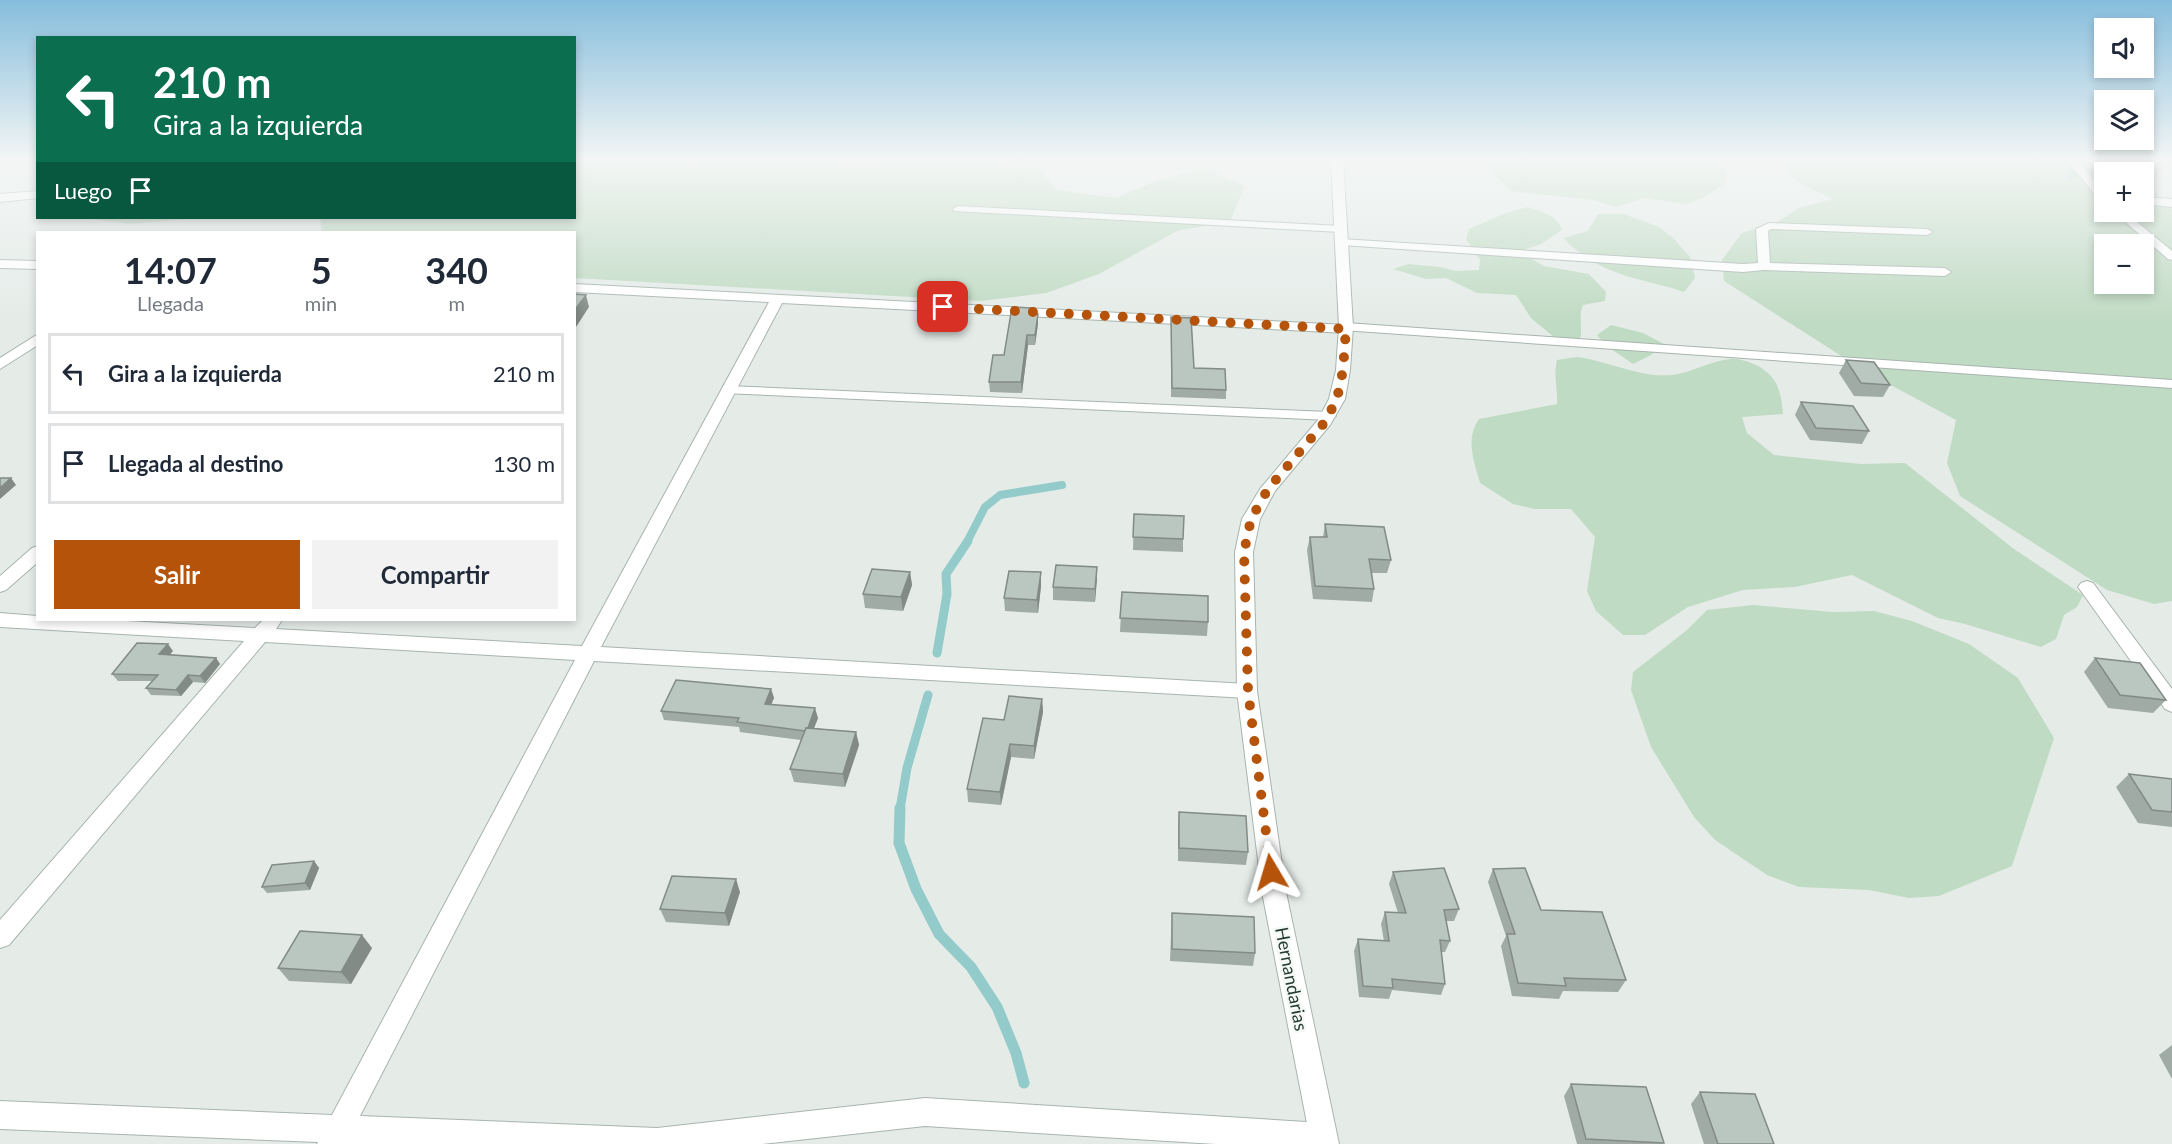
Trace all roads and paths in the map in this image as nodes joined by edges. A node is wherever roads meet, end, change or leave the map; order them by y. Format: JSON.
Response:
{"nodes":[{"id":1,"x":1020,"y":213,"type":"edge"},
{"id":2,"x":1340,"y":213,"type":"edge"},
{"id":3,"x":2131,"y":222,"type":"edge"},
{"id":4,"x":1927,"y":232,"type":"dead end"},
{"id":5,"x":1341,"y":236,"type":"junction"},
{"id":6,"x":2172,"y":257,"type":"edge"},
{"id":7,"x":0,"y":264,"type":"edge"},
{"id":8,"x":36,"y":266,"type":"edge"},
{"id":9,"x":1764,"y":266,"type":"junction"},
{"id":10,"x":1945,"y":272,"type":"dead end"},
{"id":11,"x":576,"y":288,"type":"edge"},
{"id":12,"x":778,"y":298,"type":"junction"},
{"id":13,"x":1346,"y":328,"type":"junction"},
{"id":14,"x":36,"y":339,"type":"edge"},
{"id":15,"x":0,"y":365,"type":"edge"},
{"id":16,"x":2172,"y":384,"type":"edge"},
{"id":17,"x":728,"y":390,"type":"junction"},
{"id":18,"x":1329,"y":416,"type":"junction"},
{"id":19,"x":36,"y":554,"type":"edge"},
{"id":20,"x":0,"y":586,"type":"edge"},
{"id":21,"x":2087,"y":587,"type":"dead end"},
{"id":22,"x":0,"y":620,"type":"edge"},
{"id":23,"x":36,"y":621,"type":"edge"},
{"id":24,"x":38,"y":621,"type":"edge"},
{"id":25,"x":267,"y":627,"type":"edge"},
{"id":26,"x":588,"y":653,"type":"junction"},
{"id":27,"x":1248,"y":691,"type":"junction"},
{"id":28,"x":2172,"y":704,"type":"edge"},
{"id":29,"x":0,"y":937,"type":"edge"},
{"id":30,"x":0,"y":1115,"type":"edge"},
{"id":31,"x":335,"y":1136,"type":"edge"},
{"id":32,"x":1324,"y":1140,"type":"edge"}],
"edges":[{"from":1,"to":5,"type":"lane"},
{"from":2,"to":5,"type":"street","name":"Hernandarias"},
{"from":3,"to":6,"type":"lane"},
{"from":4,"to":9,"type":"lane"},
{"from":5,"to":9,"type":"lane"},
{"from":5,"to":13,"type":"street","name":"Hernandarias"},
{"from":7,"to":8,"type":"street"},
{"from":9,"to":10,"type":"lane"},
{"from":11,"to":12,"type":"street"},
{"from":12,"to":13,"type":"street"},
{"from":12,"to":17,"type":"street"},
{"from":13,"to":16,"type":"lane"},
{"from":13,"to":18,"type":"street","name":"Hernandarias"},
{"from":14,"to":15,"type":"street"},
{"from":17,"to":18,"type":"lane"},
{"from":17,"to":26,"type":"street"},
{"from":18,"to":27,"type":"street","name":"Hernandarias"},
{"from":19,"to":20,"type":"street"},
{"from":21,"to":28,"type":"street"},
{"from":22,"to":23,"type":"street"},
{"from":24,"to":25,"type":"street"},
{"from":25,"to":26,"type":"street"},
{"from":25,"to":29,"type":"street"},
{"from":26,"to":27,"type":"street"},
{"from":26,"to":31,"type":"street"},
{"from":27,"to":32,"type":"street","name":"Hernandarias"},
{"from":30,"to":31,"type":"street"},
{"from":31,"to":32,"type":"street"}]}
